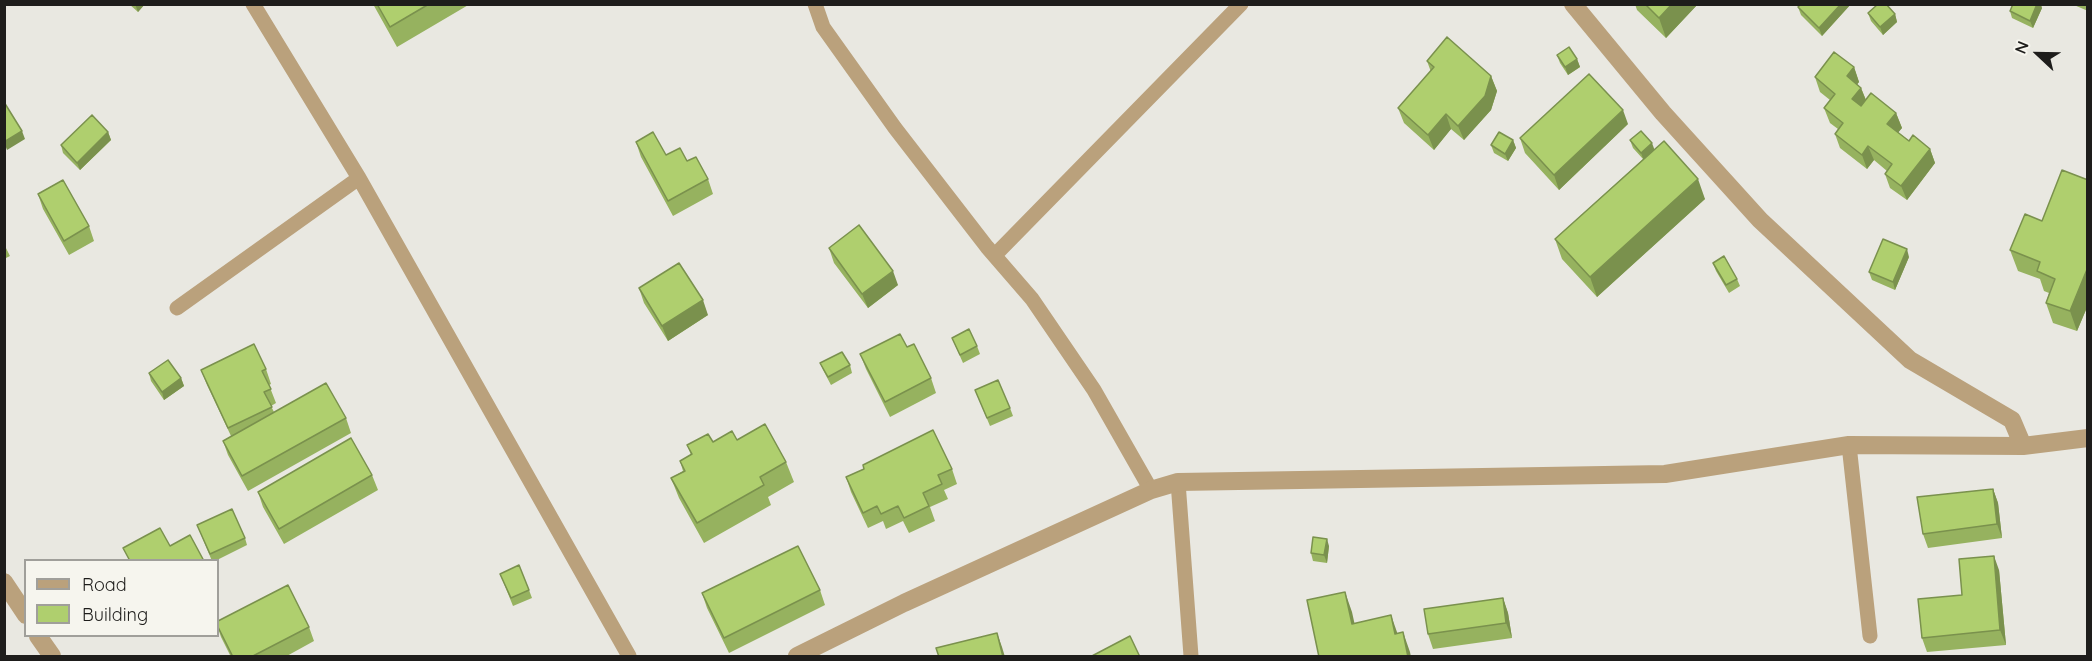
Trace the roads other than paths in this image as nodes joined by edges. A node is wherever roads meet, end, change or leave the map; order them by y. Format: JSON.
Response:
{"nodes":[{"id":1,"x":253,"y":4,"type":"edge"},
{"id":2,"x":815,"y":4,"type":"edge"},
{"id":3,"x":1241,"y":4,"type":"edge"},
{"id":4,"x":1573,"y":4,"type":"edge"},
{"id":5,"x":359,"y":178,"type":"junction"},
{"id":6,"x":995,"y":255,"type":"junction"},
{"id":7,"x":177,"y":308,"type":"dead end"},
{"id":8,"x":2088,"y":438,"type":"edge"},
{"id":9,"x":1849,"y":445,"type":"junction"},
{"id":10,"x":2023,"y":446,"type":"junction"},
{"id":11,"x":1178,"y":482,"type":"junction"},
{"id":12,"x":1151,"y":490,"type":"junction"},
{"id":13,"x":4,"y":582,"type":"edge"},
{"id":14,"x":24,"y":612,"type":"edge"},
{"id":15,"x":1870,"y":636,"type":"dead end"},
{"id":16,"x":39,"y":637,"type":"edge"},
{"id":17,"x":52,"y":657,"type":"edge"},
{"id":18,"x":629,"y":657,"type":"edge"},
{"id":19,"x":797,"y":657,"type":"edge"},
{"id":20,"x":1191,"y":657,"type":"edge"}],
"edges":[{"from":1,"to":5,"type":"lane"},
{"from":2,"to":6,"type":"lane"},
{"from":3,"to":6,"type":"lane"},
{"from":4,"to":10,"type":"street"},
{"from":5,"to":7,"type":"lane"},
{"from":5,"to":18,"type":"lane"},
{"from":6,"to":12,"type":"lane"},
{"from":8,"to":10,"type":"street"},
{"from":9,"to":10,"type":"street"},
{"from":9,"to":11,"type":"street"},
{"from":9,"to":15,"type":"lane"},
{"from":11,"to":12,"type":"street"},
{"from":11,"to":20,"type":"lane"},
{"from":12,"to":19,"type":"street"},
{"from":13,"to":14,"type":"street"},
{"from":16,"to":17,"type":"street"}]}
